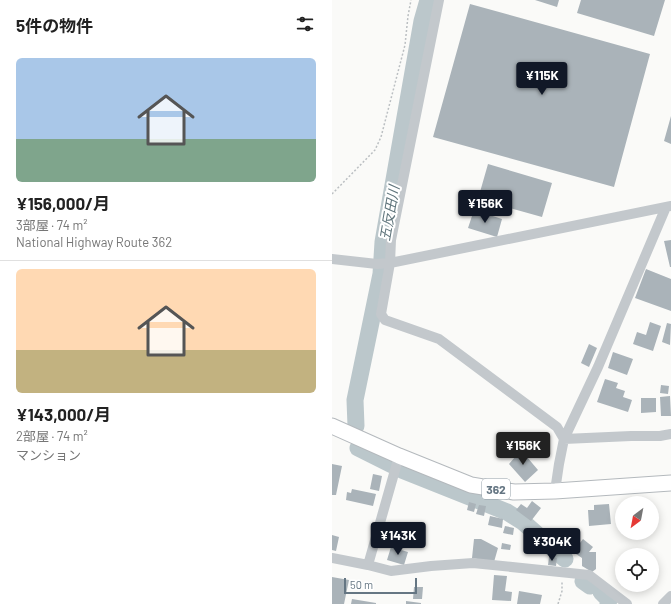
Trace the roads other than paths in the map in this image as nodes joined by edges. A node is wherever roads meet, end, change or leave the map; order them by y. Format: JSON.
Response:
{"nodes":[{"id":1,"x":439,"y":0,"type":"edge"},
{"id":2,"x":668,"y":206,"type":"edge"},
{"id":3,"x":332,"y":259,"type":"edge"},
{"id":4,"x":390,"y":263,"type":"junction"},
{"id":5,"x":332,"y":426,"type":"edge"},
{"id":6,"x":671,"y":434,"type":"edge"},
{"id":7,"x":564,"y":439,"type":"junction"},
{"id":8,"x":399,"y":456,"type":"junction"},
{"id":9,"x":671,"y":483,"type":"edge"},
{"id":10,"x":555,"y":491,"type":"junction"},
{"id":11,"x":332,"y":558,"type":"edge"},
{"id":12,"x":368,"y":565,"type":"junction"},
{"id":13,"x":671,"y":596,"type":"edge"},
{"id":14,"x":627,"y":604,"type":"edge"},
{"id":15,"x":662,"y":604,"type":"edge"}],
"edges":[{"from":1,"to":4,"type":"street"},
{"from":2,"to":4,"type":"street"},
{"from":2,"to":7,"type":"street"},
{"from":3,"to":4,"type":"street"},
{"from":4,"to":7,"type":"street"},
{"from":5,"to":8,"type":"highway","number":"362"},
{"from":6,"to":7,"type":"street"},
{"from":7,"to":10,"type":"street"},
{"from":8,"to":10,"type":"highway","number":"362"},
{"from":8,"to":12,"type":"street"},
{"from":9,"to":10,"type":"highway","number":"362"},
{"from":11,"to":12,"type":"street"},
{"from":12,"to":14,"type":"street"},
{"from":13,"to":15,"type":"street"}]}
